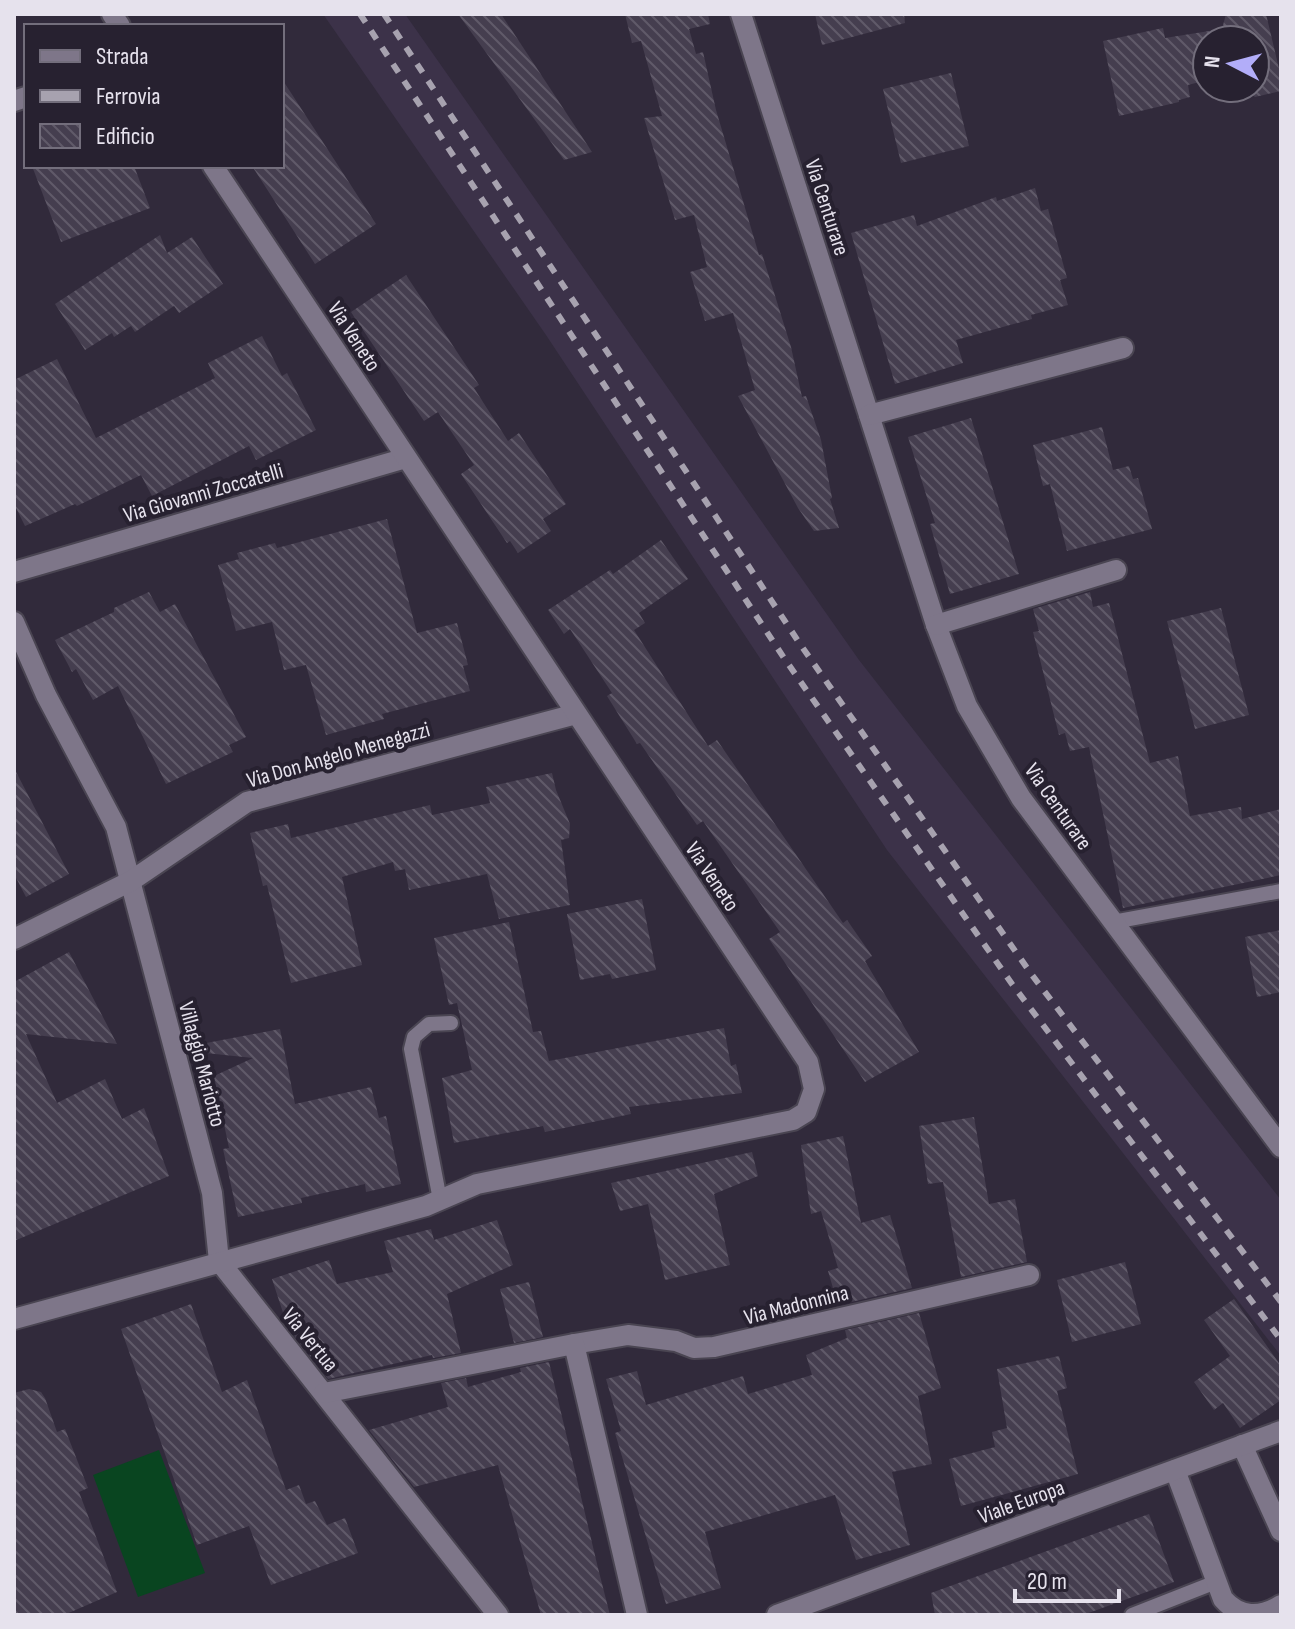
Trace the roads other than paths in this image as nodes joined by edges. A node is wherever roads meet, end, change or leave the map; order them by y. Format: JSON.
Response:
{"nodes":[{"id":1,"x":741,"y":14,"type":"edge"},
{"id":2,"x":214,"y":168,"type":"edge"},
{"id":3,"x":1123,"y":348,"type":"dead end"},
{"id":4,"x":869,"y":415,"type":"junction"},
{"id":5,"x":406,"y":458,"type":"junction"},
{"id":6,"x":1116,"y":570,"type":"dead end"},
{"id":7,"x":14,"y":572,"type":"edge"},
{"id":8,"x":14,"y":622,"type":"edge"},
{"id":9,"x":936,"y":625,"type":"junction"},
{"id":10,"x":576,"y":714,"type":"junction"},
{"id":11,"x":131,"y":881,"type":"junction"},
{"id":12,"x":1281,"y":891,"type":"edge"},
{"id":13,"x":1113,"y":922,"type":"junction"},
{"id":14,"x":14,"y":939,"type":"edge"},
{"id":15,"x":451,"y":1023,"type":"dead end"},
{"id":16,"x":1281,"y":1147,"type":"edge"},
{"id":17,"x":440,"y":1200,"type":"junction"},
{"id":18,"x":219,"y":1261,"type":"junction"},
{"id":19,"x":1029,"y":1275,"type":"dead end"},
{"id":20,"x":14,"y":1319,"type":"edge"},
{"id":21,"x":574,"y":1344,"type":"junction"},
{"id":22,"x":324,"y":1393,"type":"junction"},
{"id":23,"x":1281,"y":1431,"type":"edge"},
{"id":24,"x":1242,"y":1445,"type":"junction"},
{"id":25,"x":1175,"y":1470,"type":"junction"},
{"id":26,"x":1281,"y":1531,"type":"edge"},
{"id":27,"x":1224,"y":1599,"type":"edge"},
{"id":28,"x":1281,"y":1605,"type":"edge"},
{"id":29,"x":498,"y":1615,"type":"edge"},
{"id":30,"x":637,"y":1615,"type":"edge"},
{"id":31,"x":777,"y":1615,"type":"edge"},
{"id":32,"x":1132,"y":1615,"type":"edge"}],
"edges":[{"from":1,"to":4,"type":"street","name":"Via Centurare"},
{"from":2,"to":5,"type":"street","name":"Via Veneto"},
{"from":3,"to":4,"type":"street"},
{"from":4,"to":9,"type":"street","name":"Via Centurare"},
{"from":5,"to":7,"type":"street","name":"Via Giovanni Zoccatelli"},
{"from":5,"to":10,"type":"street","name":"Via Veneto"},
{"from":6,"to":9,"type":"street"},
{"from":8,"to":11,"type":"street","name":"Villaggio Mariotto"},
{"from":9,"to":13,"type":"street","name":"Via Centurare"},
{"from":10,"to":11,"type":"street","name":"Via Don Angelo Menegazzi"},
{"from":10,"to":17,"type":"street","name":"Via Veneto"},
{"from":11,"to":14,"type":"street"},
{"from":11,"to":18,"type":"street","name":"Villaggio Mariotto"},
{"from":12,"to":13,"type":"lane"},
{"from":13,"to":16,"type":"street","name":"Via Centurare"},
{"from":15,"to":17,"type":"lane"},
{"from":17,"to":18,"type":"street","name":"Via Veneto"},
{"from":18,"to":20,"type":"street"},
{"from":18,"to":22,"type":"street","name":"Via Vertua"},
{"from":19,"to":21,"type":"street","name":"Via Madonnina"},
{"from":21,"to":22,"type":"street","name":"Via Madonnina"},
{"from":21,"to":30,"type":"street"},
{"from":22,"to":29,"type":"street","name":"Via Vertua"},
{"from":23,"to":24,"type":"street","name":"Viale Europa"},
{"from":24,"to":25,"type":"street","name":"Viale Europa"},
{"from":24,"to":26,"type":"street"},
{"from":25,"to":27,"type":"street"},
{"from":25,"to":31,"type":"street","name":"Viale Europa"},
{"from":27,"to":28,"type":"street"},
{"from":27,"to":32,"type":"lane"}]}
